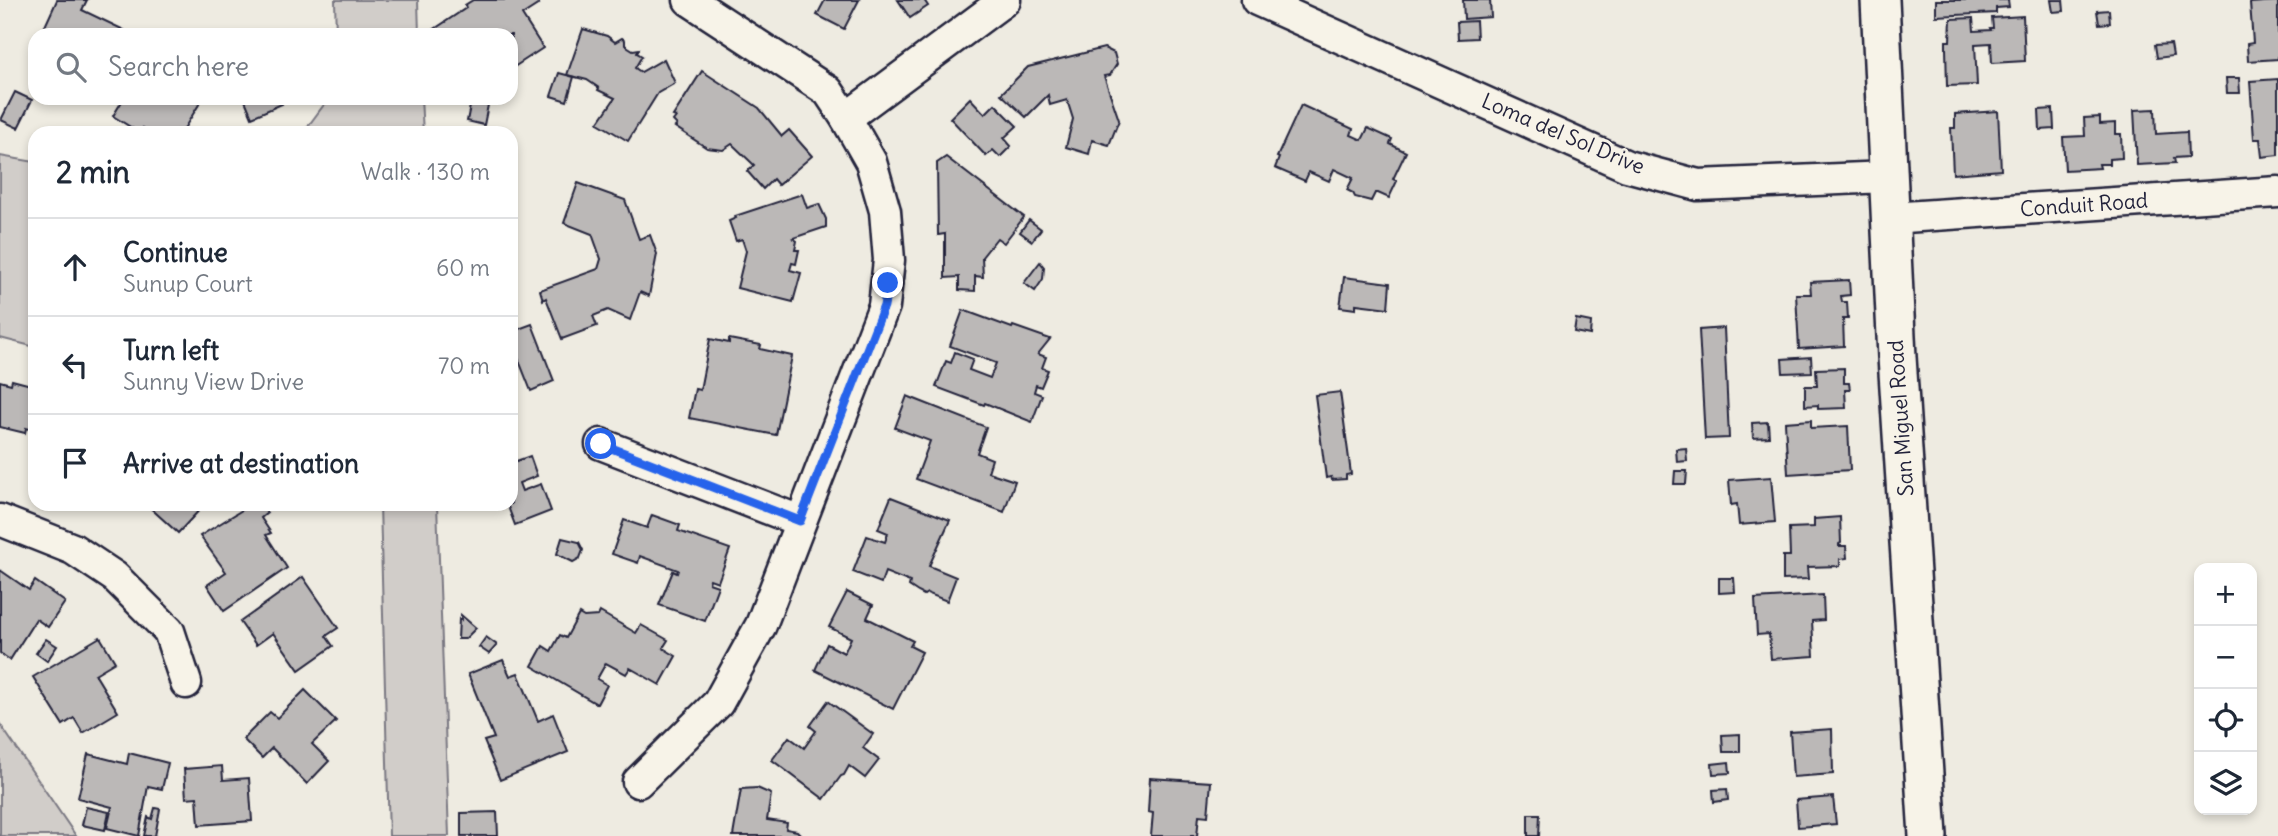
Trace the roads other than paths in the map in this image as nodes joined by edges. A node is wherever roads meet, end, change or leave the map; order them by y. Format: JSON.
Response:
{"nodes":[{"id":1,"x":689,"y":0,"type":"edge"},
{"id":2,"x":1005,"y":0,"type":"edge"},
{"id":3,"x":1257,"y":0,"type":"edge"},
{"id":4,"x":1880,"y":0,"type":"edge"},
{"id":5,"x":846,"y":118,"type":"junction"},
{"id":6,"x":1887,"y":177,"type":"junction"},
{"id":7,"x":2278,"y":192,"type":"edge"},
{"id":8,"x":1890,"y":218,"type":"junction"},
{"id":9,"x":601,"y":444,"type":"dead end"},
{"id":10,"x":0,"y":520,"type":"edge"},
{"id":11,"x":800,"y":521,"type":"junction"},
{"id":12,"x":186,"y":683,"type":"dead end"},
{"id":13,"x":638,"y":782,"type":"dead end"},
{"id":14,"x":1928,"y":836,"type":"edge"}],
"edges":[{"from":1,"to":5,"type":"street"},
{"from":2,"to":5,"type":"street"},
{"from":3,"to":6,"type":"street","name":"Loma del Sol Drive"},
{"from":4,"to":6,"type":"street","name":"San Miguel Road"},
{"from":5,"to":11,"type":"street"},
{"from":6,"to":8,"type":"street","name":"San Miguel Road"},
{"from":7,"to":8,"type":"street","name":"Conduit Road"},
{"from":8,"to":14,"type":"street","name":"San Miguel Road"},
{"from":9,"to":11,"type":"street"},
{"from":10,"to":12,"type":"street"},
{"from":11,"to":13,"type":"street"}]}
